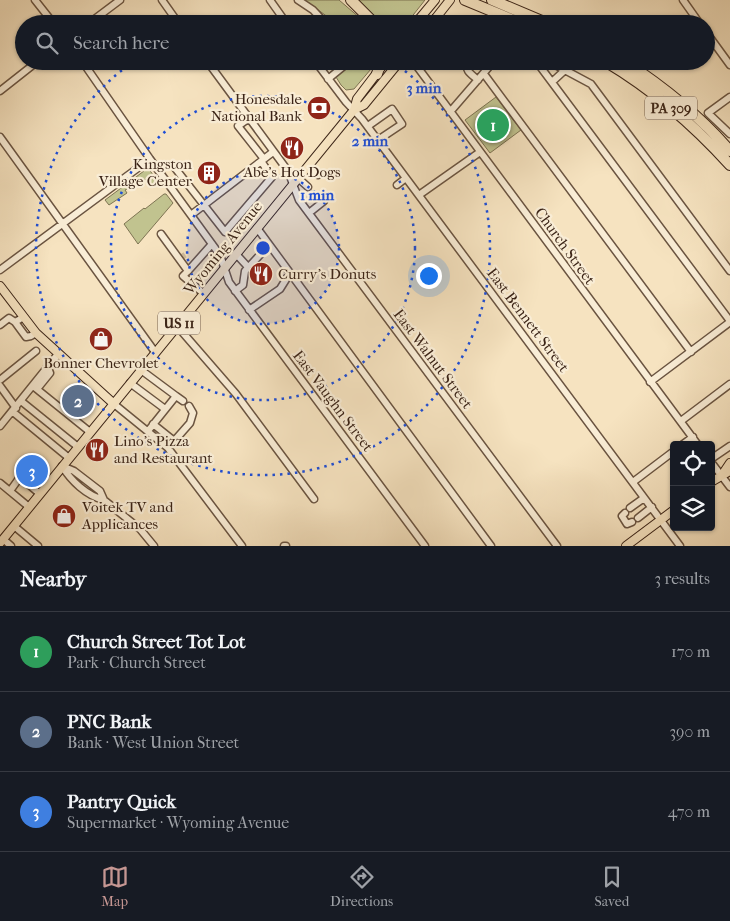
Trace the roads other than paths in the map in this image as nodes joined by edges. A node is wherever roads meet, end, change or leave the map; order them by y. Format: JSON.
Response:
{"nodes":[{"id":1,"x":35,"y":0,"type":"edge"},
{"id":2,"x":120,"y":0,"type":"edge"},
{"id":3,"x":162,"y":0,"type":"edge"},
{"id":4,"x":270,"y":0,"type":"edge"},
{"id":5,"x":298,"y":0,"type":"edge"},
{"id":6,"x":351,"y":0,"type":"edge"},
{"id":7,"x":435,"y":0,"type":"edge"},
{"id":8,"x":450,"y":0,"type":"edge"},
{"id":9,"x":465,"y":0,"type":"edge"},
{"id":10,"x":492,"y":0,"type":"edge"},
{"id":11,"x":683,"y":0,"type":"edge"},
{"id":12,"x":47,"y":15,"type":"edge"},
{"id":13,"x":100,"y":15,"type":"edge"},
{"id":14,"x":173,"y":15,"type":"edge"},
{"id":15,"x":281,"y":15,"type":"edge"},
{"id":16,"x":318,"y":15,"type":"edge"},
{"id":17,"x":366,"y":15,"type":"edge"},
{"id":18,"x":422,"y":15,"type":"edge"},
{"id":19,"x":438,"y":15,"type":"edge"},
{"id":20,"x":502,"y":15,"type":"edge"},
{"id":21,"x":528,"y":15,"type":"edge"},
{"id":22,"x":694,"y":15,"type":"edge"},
{"id":23,"x":715,"y":44,"type":"edge"},
{"id":24,"x":730,"y":65,"type":"edge"},
{"id":25,"x":27,"y":70,"type":"edge"},
{"id":26,"x":88,"y":70,"type":"edge"},
{"id":27,"x":214,"y":70,"type":"edge"},
{"id":28,"x":322,"y":70,"type":"edge"},
{"id":29,"x":339,"y":70,"type":"edge"},
{"id":30,"x":378,"y":70,"type":"edge"},
{"id":31,"x":380,"y":70,"type":"edge"},
{"id":32,"x":393,"y":70,"type":"edge"},
{"id":33,"x":420,"y":70,"type":"edge"},
{"id":34,"x":467,"y":70,"type":"edge"},
{"id":35,"x":487,"y":70,"type":"edge"},
{"id":36,"x":543,"y":70,"type":"edge"},
{"id":37,"x":564,"y":70,"type":"joint"},
{"id":38,"x":619,"y":70,"type":"edge"},
{"id":39,"x":638,"y":70,"type":"edge"},
{"id":40,"x":377,"y":74,"type":"junction"},
{"id":41,"x":484,"y":74,"type":"junction"},
{"id":42,"x":328,"y":79,"type":"junction"},
{"id":43,"x":478,"y":80,"type":"junction"},
{"id":44,"x":552,"y":82,"type":"junction"},
{"id":45,"x":0,"y":91,"type":"edge"},
{"id":46,"x":730,"y":97,"type":"edge"},
{"id":47,"x":354,"y":110,"type":"junction"},
{"id":48,"x":450,"y":112,"type":"junction"},
{"id":49,"x":249,"y":118,"type":"junction"},
{"id":50,"x":368,"y":126,"type":"junction"},
{"id":51,"x":730,"y":134,"type":"edge"},
{"id":52,"x":0,"y":137,"type":"edge"},
{"id":53,"x":378,"y":140,"type":"junction"},
{"id":54,"x":730,"y":151,"type":"edge"},
{"id":55,"x":274,"y":152,"type":"junction"},
{"id":56,"x":480,"y":152,"type":"junction"},
{"id":57,"x":150,"y":159,"type":"junction"},
{"id":58,"x":262,"y":160,"type":"junction"},
{"id":59,"x":730,"y":166,"type":"edge"},
{"id":60,"x":308,"y":167,"type":"junction"},
{"id":61,"x":175,"y":168,"type":"dead end"},
{"id":62,"x":318,"y":175,"type":"dead end"},
{"id":63,"x":406,"y":178,"type":"junction"},
{"id":64,"x":295,"y":181,"type":"junction"},
{"id":65,"x":397,"y":185,"type":"dead end"},
{"id":66,"x":308,"y":187,"type":"dead end"},
{"id":67,"x":419,"y":195,"type":"junction"},
{"id":68,"x":324,"y":201,"type":"dead end"},
{"id":69,"x":204,"y":205,"type":"junction"},
{"id":70,"x":309,"y":213,"type":"junction"},
{"id":71,"x":191,"y":215,"type":"junction"},
{"id":72,"x":64,"y":224,"type":"junction"},
{"id":73,"x":257,"y":228,"type":"junction"},
{"id":74,"x":160,"y":234,"type":"dead end"},
{"id":75,"x":212,"y":244,"type":"junction"},
{"id":76,"x":269,"y":245,"type":"junction"},
{"id":77,"x":173,"y":250,"type":"junction"},
{"id":78,"x":181,"y":254,"type":"tunnel mouth"},
{"id":79,"x":236,"y":254,"type":"junction"},
{"id":80,"x":185,"y":260,"type":"tunnel mouth"},
{"id":81,"x":248,"y":267,"type":"junction"},
{"id":82,"x":224,"y":268,"type":"junction"},
{"id":83,"x":189,"y":269,"type":"junction"},
{"id":84,"x":0,"y":270,"type":"edge"},
{"id":85,"x":730,"y":271,"type":"edge"},
{"id":86,"x":290,"y":273,"type":"junction"},
{"id":87,"x":0,"y":286,"type":"edge"},
{"id":88,"x":235,"y":291,"type":"junction"},
{"id":89,"x":203,"y":293,"type":"junction"},
{"id":90,"x":249,"y":310,"type":"junction"},
{"id":91,"x":22,"y":318,"type":"junction"},
{"id":92,"x":730,"y":321,"type":"edge"},
{"id":93,"x":15,"y":322,"type":"junction"},
{"id":94,"x":0,"y":325,"type":"edge"},
{"id":95,"x":177,"y":326,"type":"junction"},
{"id":96,"x":36,"y":333,"type":"junction"},
{"id":97,"x":36,"y":351,"type":"dead end"},
{"id":98,"x":155,"y":352,"type":"junction"},
{"id":99,"x":691,"y":352,"type":"junction"},
{"id":100,"x":58,"y":354,"type":"junction"},
{"id":101,"x":141,"y":370,"type":"junction"},
{"id":102,"x":0,"y":380,"type":"edge"},
{"id":103,"x":650,"y":382,"type":"junction"},
{"id":104,"x":130,"y":383,"type":"junction"},
{"id":105,"x":730,"y":384,"type":"edge"},
{"id":106,"x":0,"y":386,"type":"edge"},
{"id":107,"x":35,"y":388,"type":"junction"},
{"id":108,"x":176,"y":396,"type":"junction"},
{"id":109,"x":21,"y":401,"type":"junction"},
{"id":110,"x":183,"y":401,"type":"dead end"},
{"id":111,"x":114,"y":404,"type":"junction"},
{"id":112,"x":189,"y":406,"type":"dead end"},
{"id":113,"x":165,"y":409,"type":"junction"},
{"id":114,"x":14,"y":410,"type":"junction"},
{"id":115,"x":681,"y":421,"type":"junction"},
{"id":116,"x":153,"y":424,"type":"junction"},
{"id":117,"x":0,"y":426,"type":"edge"},
{"id":118,"x":148,"y":431,"type":"junction"},
{"id":119,"x":90,"y":432,"type":"junction"},
{"id":120,"x":692,"y":437,"type":"junction"},
{"id":121,"x":173,"y":440,"type":"junction"},
{"id":122,"x":687,"y":441,"type":"edge"},
{"id":123,"x":695,"y":441,"type":"edge"},
{"id":124,"x":730,"y":446,"type":"edge"},
{"id":125,"x":78,"y":447,"type":"junction"},
{"id":126,"x":168,"y":448,"type":"junction"},
{"id":127,"x":670,"y":454,"type":"edge"},
{"id":128,"x":715,"y":457,"type":"edge"},
{"id":129,"x":69,"y":458,"type":"junction"},
{"id":130,"x":715,"y":463,"type":"edge"},
{"id":131,"x":730,"y":463,"type":"edge"},
{"id":132,"x":62,"y":466,"type":"junction"},
{"id":133,"x":726,"y":473,"type":"edge"},
{"id":134,"x":715,"y":480,"type":"edge"},
{"id":135,"x":633,"y":482,"type":"junction"},
{"id":136,"x":0,"y":483,"type":"edge"},
{"id":137,"x":730,"y":487,"type":"edge"},
{"id":138,"x":10,"y":491,"type":"junction"},
{"id":139,"x":40,"y":494,"type":"junction"},
{"id":140,"x":644,"y":498,"type":"junction"},
{"id":141,"x":314,"y":499,"type":"dead end"},
{"id":142,"x":29,"y":507,"type":"junction"},
{"id":143,"x":652,"y":507,"type":"junction"},
{"id":144,"x":629,"y":509,"type":"junction"},
{"id":145,"x":670,"y":513,"type":"edge"},
{"id":146,"x":637,"y":519,"type":"junction"},
{"id":147,"x":661,"y":520,"type":"junction"},
{"id":148,"x":14,"y":526,"type":"junction"},
{"id":149,"x":1,"y":541,"type":"edge"},
{"id":150,"x":11,"y":546,"type":"edge"},
{"id":151,"x":38,"y":546,"type":"edge"},
{"id":152,"x":154,"y":546,"type":"edge"},
{"id":153,"x":242,"y":546,"type":"edge"},
{"id":154,"x":425,"y":546,"type":"edge"},
{"id":155,"x":491,"y":546,"type":"edge"},
{"id":156,"x":557,"y":546,"type":"edge"},
{"id":157,"x":626,"y":546,"type":"edge"},
{"id":158,"x":680,"y":546,"type":"edge"}],
"edges":[{"from":1,"to":12,"type":"street"},
{"from":2,"to":13,"type":"street"},
{"from":3,"to":14,"type":"street"},
{"from":4,"to":15,"type":"street"},
{"from":5,"to":16,"type":"street"},
{"from":6,"to":17,"type":"highway"},
{"from":7,"to":18,"type":"main road"},
{"from":8,"to":19,"type":"main road"},
{"from":9,"to":20,"type":"highway"},
{"from":10,"to":21,"type":"highway"},
{"from":11,"to":22,"type":"street"},
{"from":23,"to":24,"type":"street"},
{"from":25,"to":45,"type":"street"},
{"from":26,"to":57,"type":"street","name":"East Vaughn Street"},
{"from":27,"to":49,"type":"street","name":"East Walnut Street"},
{"from":28,"to":42,"type":"street","name":"East Bennett Street"},
{"from":29,"to":42,"type":"street"},
{"from":30,"to":40,"type":"highway"},
{"from":31,"to":40,"type":"main road","name":"Wyoming Avenue","number":"US 11"},
{"from":32,"to":47,"type":"main road","name":"Wyoming Avenue","number":"US 11"},
{"from":33,"to":48,"type":"street","name":"Church Street"},
{"from":34,"to":43,"type":"street"},
{"from":35,"to":41,"type":"street"},
{"from":36,"to":44,"type":"street"},
{"from":37,"to":44,"type":"street"},
{"from":37,"to":85,"type":"street"},
{"from":38,"to":59,"type":"highway","number":"PA 309"},
{"from":39,"to":54,"type":"highway","number":"PA 309"},
{"from":40,"to":47,"type":"main road","name":"Wyoming Avenue","number":"US 11"},
{"from":41,"to":43,"type":"street"},
{"from":41,"to":99,"type":"street"},
{"from":42,"to":47,"type":"street","name":"East Bennett Street"},
{"from":43,"to":48,"type":"street"},
{"from":44,"to":92,"type":"street"},
{"from":46,"to":51,"type":"street"},
{"from":47,"to":50,"type":"street","name":"East Bennett Street"},
{"from":47,"to":60,"type":"main road","name":"Wyoming Avenue","number":"US 11"},
{"from":48,"to":56,"type":"street","name":"Church Street"},
{"from":49,"to":55,"type":"street","name":"East Walnut Street"},
{"from":49,"to":58,"type":"street"},
{"from":50,"to":53,"type":"street","name":"East Bennett Street"},
{"from":50,"to":53,"type":"street"},
{"from":52,"to":72,"type":"street"},
{"from":53,"to":63,"type":"street","name":"East Bennett Street"},
{"from":55,"to":58,"type":"street"},
{"from":55,"to":64,"type":"street","name":"East Walnut Street"},
{"from":56,"to":67,"type":"street"},
{"from":56,"to":103,"type":"street","name":"Church Street"},
{"from":57,"to":71,"type":"street","name":"East Vaughn Street"},
{"from":57,"to":72,"type":"street"},
{"from":58,"to":69,"type":"street"},
{"from":58,"to":69,"type":"street"},
{"from":60,"to":62,"type":"street"},
{"from":60,"to":64,"type":"main road","name":"Wyoming Avenue","number":"US 11"},
{"from":61,"to":69,"type":"street"},
{"from":63,"to":65,"type":"street"},
{"from":63,"to":67,"type":"street","name":"East Bennett Street"},
{"from":64,"to":66,"type":"street"},
{"from":64,"to":70,"type":"street","name":"East Walnut Street"},
{"from":64,"to":73,"type":"main road","name":"Wyoming Avenue","number":"US 11"},
{"from":67,"to":135,"type":"street","name":"East Bennett Street"},
{"from":68,"to":70,"type":"street"},
{"from":69,"to":71,"type":"street"},
{"from":70,"to":156,"type":"street","name":"East Walnut Street"},
{"from":71,"to":75,"type":"street","name":"East Vaughn Street"},
{"from":72,"to":84,"type":"street"},
{"from":72,"to":98,"type":"street"},
{"from":73,"to":76,"type":"street"},
{"from":73,"to":79,"type":"main road","name":"Wyoming Avenue","number":"US 11"},
{"from":74,"to":77,"type":"street"},
{"from":75,"to":82,"type":"street","name":"East Vaughn Street"},
{"from":75,"to":83,"type":"street"},
{"from":76,"to":81,"type":"street"},
{"from":76,"to":86,"type":"street"},
{"from":77,"to":78,"type":"street"},
{"from":77,"to":83,"type":"street"},
{"from":79,"to":81,"type":"street"},
{"from":79,"to":82,"type":"main road","name":"Wyoming Avenue","number":"US 11"},
{"from":80,"to":83,"type":"street"},
{"from":81,"to":88,"type":"street"},
{"from":82,"to":88,"type":"street","name":"East Vaughn Street"},
{"from":82,"to":89,"type":"main road","name":"Wyoming Avenue","number":"US 11"},
{"from":83,"to":89,"type":"street"},
{"from":86,"to":90,"type":"street"},
{"from":86,"to":155,"type":"street"},
{"from":87,"to":91,"type":"main road"},
{"from":88,"to":90,"type":"street","name":"East Vaughn Street"},
{"from":89,"to":95,"type":"main road","name":"Wyoming Avenue","number":"US 11"},
{"from":90,"to":154,"type":"street","name":"East Vaughn Street"},
{"from":91,"to":93,"type":"street"},
{"from":91,"to":96,"type":"main road"},
{"from":92,"to":99,"type":"street"},
{"from":93,"to":94,"type":"street"},
{"from":93,"to":96,"type":"street"},
{"from":95,"to":98,"type":"main road","name":"Wyoming Avenue","number":"US 11"},
{"from":95,"to":141,"type":"street"},
{"from":96,"to":100,"type":"main road"},
{"from":97,"to":102,"type":"street"},
{"from":98,"to":101,"type":"main road","name":"Wyoming Avenue","number":"US 11"},
{"from":99,"to":103,"type":"street"},
{"from":100,"to":107,"type":"street"},
{"from":100,"to":111,"type":"main road"},
{"from":101,"to":104,"type":"main road","name":"Wyoming Avenue","number":"US 11"},
{"from":101,"to":108,"type":"street"},
{"from":103,"to":115,"type":"street","name":"Church Street"},
{"from":104,"to":111,"type":"main road","name":"Wyoming Avenue","number":"US 11"},
{"from":104,"to":113,"type":"street"},
{"from":105,"to":115,"type":"street"},
{"from":106,"to":114,"type":"street"},
{"from":107,"to":109,"type":"street"},
{"from":107,"to":119,"type":"street"},
{"from":108,"to":110,"type":"street"},
{"from":108,"to":113,"type":"street"},
{"from":109,"to":114,"type":"street"},
{"from":109,"to":125,"type":"street"},
{"from":111,"to":118,"type":"street"},
{"from":111,"to":119,"type":"main road","name":"Wyoming Avenue","number":"US 11"},
{"from":112,"to":121,"type":"street"},
{"from":113,"to":116,"type":"street"},
{"from":114,"to":117,"type":"street"},
{"from":114,"to":129,"type":"street"},
{"from":115,"to":120,"type":"street","name":"Church Street"},
{"from":116,"to":118,"type":"street"},
{"from":116,"to":121,"type":"street"},
{"from":118,"to":126,"type":"street"},
{"from":119,"to":125,"type":"main road","name":"Wyoming Avenue","number":"US 11"},
{"from":120,"to":122,"type":"street"},
{"from":120,"to":123,"type":"street","name":"Church Street"},
{"from":121,"to":126,"type":"street"},
{"from":124,"to":128,"type":"street"},
{"from":125,"to":129,"type":"main road","name":"Wyoming Avenue","number":"US 11"},
{"from":126,"to":153,"type":"street"},
{"from":127,"to":135,"type":"street"},
{"from":129,"to":132,"type":"main road","name":"Wyoming Avenue","number":"US 11"},
{"from":130,"to":133,"type":"street"},
{"from":131,"to":133,"type":"main road"},
{"from":132,"to":139,"type":"main road","name":"Wyoming Avenue","number":"US 11"},
{"from":132,"to":152,"type":"street"},
{"from":133,"to":134,"type":"main road"},
{"from":133,"to":137,"type":"street"},
{"from":135,"to":140,"type":"street","name":"East Bennett Street"},
{"from":136,"to":138,"type":"street"},
{"from":138,"to":139,"type":"street"},
{"from":138,"to":142,"type":"street"},
{"from":139,"to":142,"type":"main road","name":"Wyoming Avenue","number":"US 11"},
{"from":140,"to":143,"type":"street","name":"East Bennett Street"},
{"from":140,"to":144,"type":"street"},
{"from":142,"to":148,"type":"main road","name":"Wyoming Avenue","number":"US 11"},
{"from":143,"to":146,"type":"street"},
{"from":143,"to":147,"type":"street","name":"East Bennett Street"},
{"from":144,"to":146,"type":"street"},
{"from":144,"to":146,"type":"street"},
{"from":145,"to":147,"type":"main road"},
{"from":147,"to":157,"type":"main road"},
{"from":147,"to":158,"type":"street","name":"East Bennett Street"},
{"from":148,"to":149,"type":"main road","name":"Wyoming Avenue","number":"US 11"},
{"from":148,"to":151,"type":"street"},
{"from":149,"to":150,"type":"street"}]}
